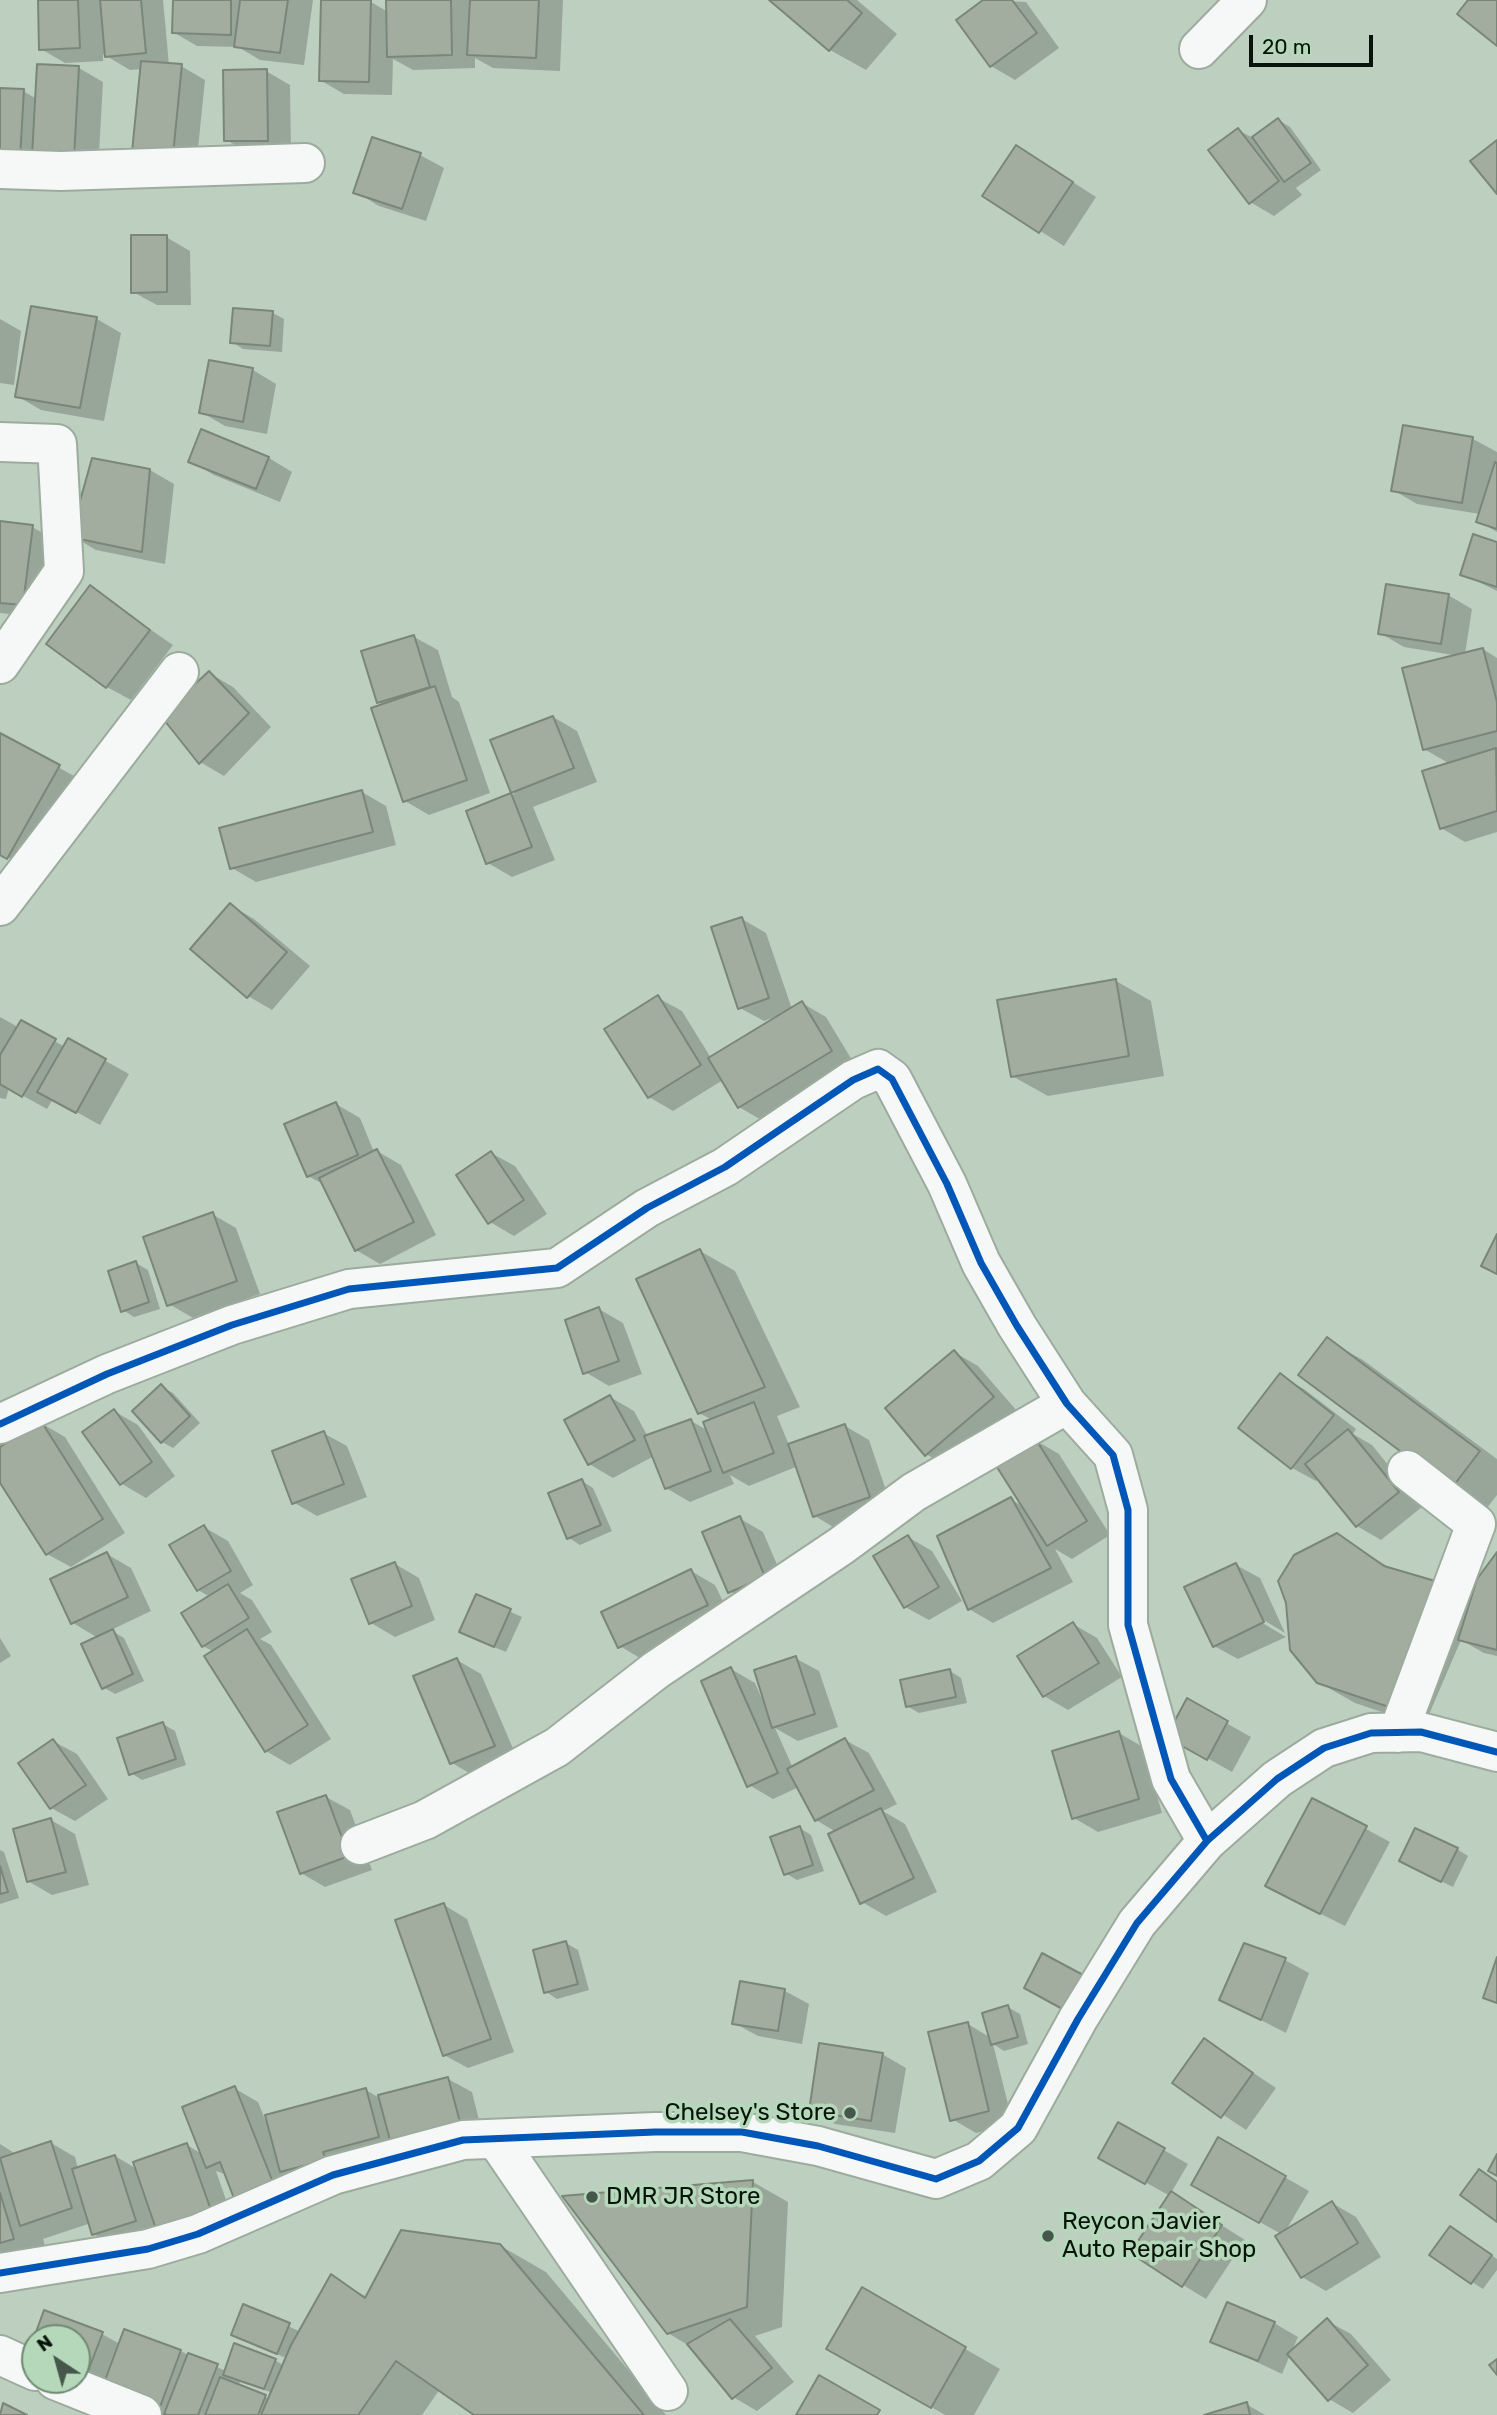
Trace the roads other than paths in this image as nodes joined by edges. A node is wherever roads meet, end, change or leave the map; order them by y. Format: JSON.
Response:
{"nodes":[{"id":1,"x":1247,"y":0,"type":"edge"},
{"id":2,"x":1199,"y":49,"type":"dead end"},
{"id":3,"x":305,"y":163,"type":"dead end"},
{"id":4,"x":0,"y":169,"type":"edge"},
{"id":5,"x":0,"y":442,"type":"edge"},
{"id":6,"x":0,"y":664,"type":"edge"},
{"id":7,"x":178,"y":672,"type":"dead end"},
{"id":8,"x":0,"y":906,"type":"edge"},
{"id":9,"x":1067,"y":1404,"type":"junction"},
{"id":10,"x":0,"y":1424,"type":"edge"},
{"id":11,"x":1407,"y":1470,"type":"dead end"},
{"id":12,"x":1398,"y":1733,"type":"junction"},
{"id":13,"x":1497,"y":1752,"type":"edge"},
{"id":14,"x":1207,"y":1841,"type":"junction"},
{"id":15,"x":360,"y":1845,"type":"dead end"},
{"id":16,"x":507,"y":2139,"type":"junction"},
{"id":17,"x":0,"y":2273,"type":"edge"},
{"id":18,"x":0,"y":2355,"type":"edge"},
{"id":19,"x":21,"y":2365,"type":"edge"},
{"id":20,"x":675,"y":2384,"type":"dead end"},
{"id":21,"x":90,"y":2394,"type":"edge"},
{"id":22,"x":142,"y":2415,"type":"edge"}],
"edges":[{"from":1,"to":2,"type":"street"},
{"from":3,"to":4,"type":"street"},
{"from":5,"to":6,"type":"street"},
{"from":7,"to":8,"type":"street"},
{"from":9,"to":10,"type":"street"},
{"from":9,"to":14,"type":"street"},
{"from":9,"to":15,"type":"street"},
{"from":11,"to":12,"type":"street"},
{"from":12,"to":13,"type":"street"},
{"from":12,"to":14,"type":"street"},
{"from":14,"to":16,"type":"street"},
{"from":16,"to":17,"type":"street"},
{"from":16,"to":20,"type":"street"},
{"from":18,"to":19,"type":"street"},
{"from":21,"to":22,"type":"street"}]}
